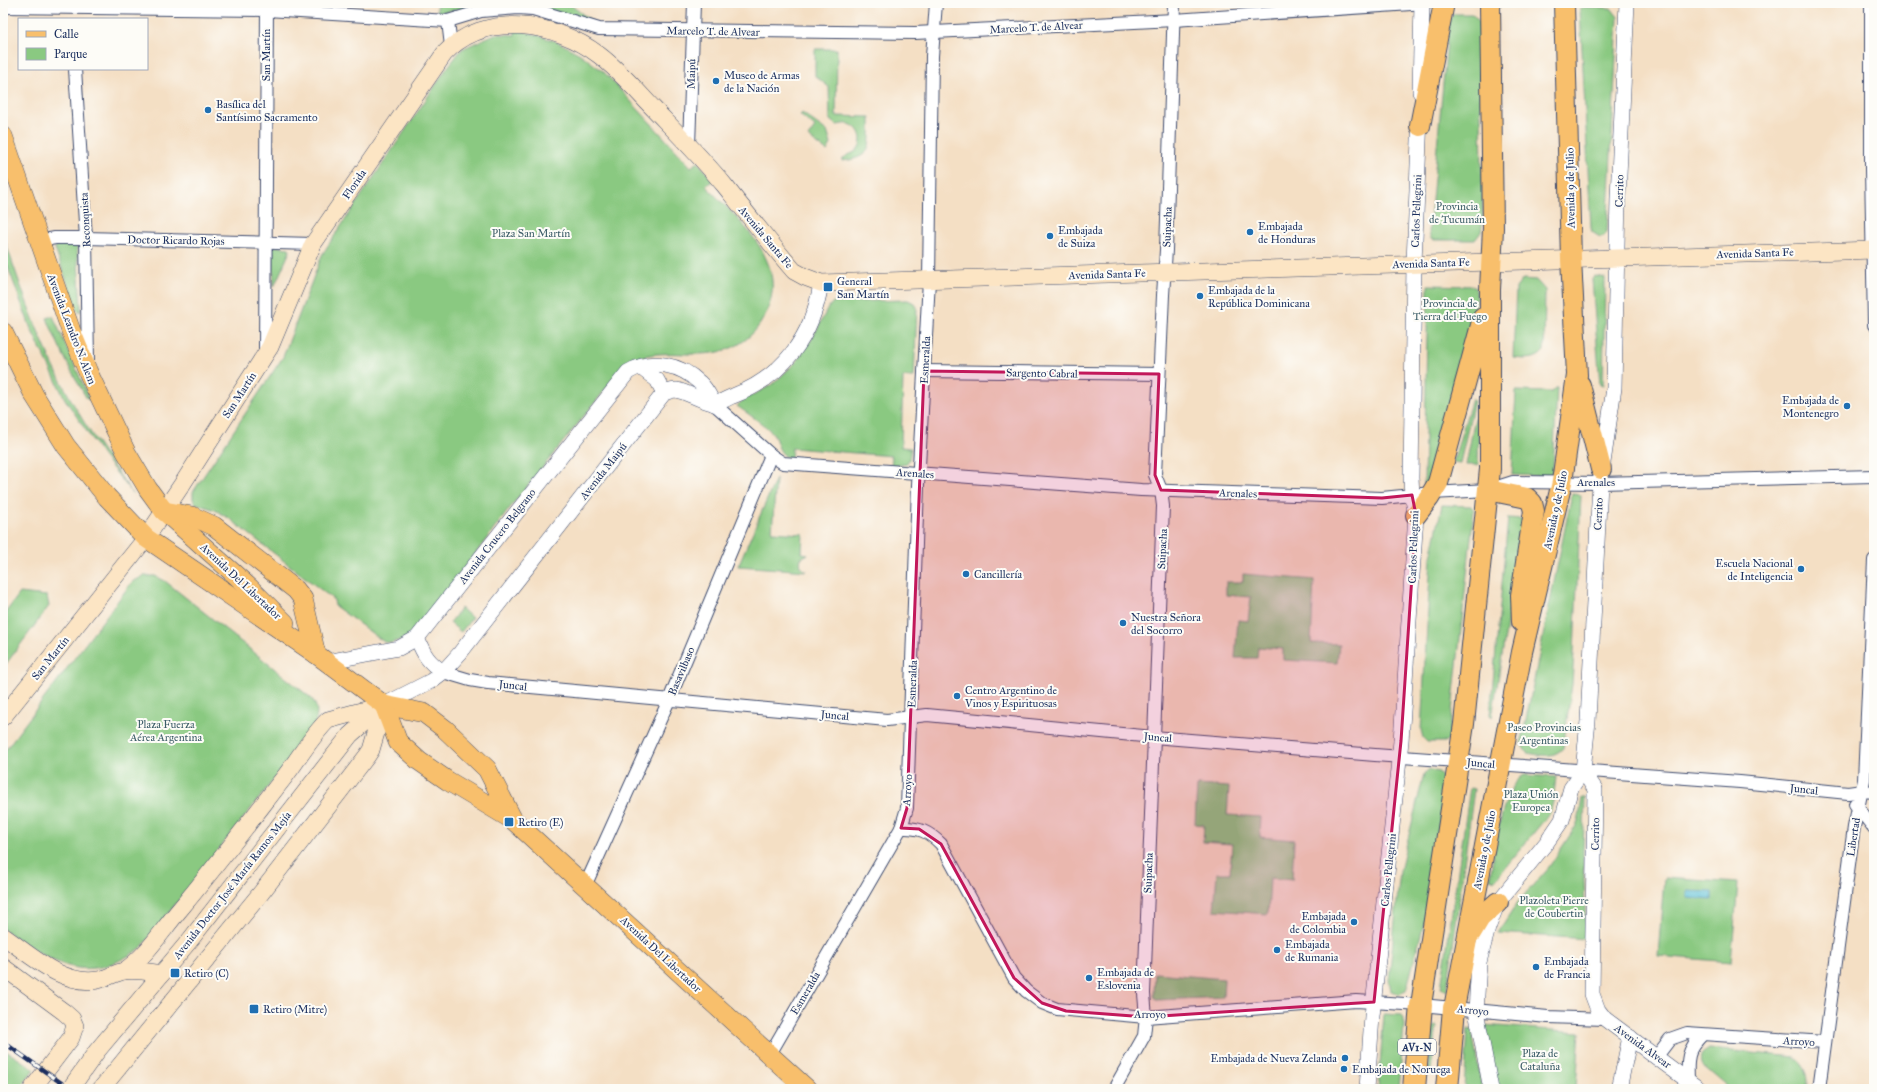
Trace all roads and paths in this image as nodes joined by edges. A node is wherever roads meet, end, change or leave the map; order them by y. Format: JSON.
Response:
{"nodes":[{"id":1,"x":694,"y":3,"type":"edge"},
{"id":2,"x":936,"y":3,"type":"edge"},
{"id":3,"x":1174,"y":3,"type":"edge"},
{"id":4,"x":1422,"y":3,"type":"edge"},
{"id":5,"x":1426,"y":3,"type":"edge"},
{"id":6,"x":1444,"y":3,"type":"edge"},
{"id":7,"x":1490,"y":3,"type":"edge"},
{"id":8,"x":1564,"y":3,"type":"edge"},
{"id":9,"x":1627,"y":3,"type":"edge"},
{"id":10,"x":1871,"y":3,"type":"edge"},
{"id":11,"x":3,"y":7,"type":"edge"},
{"id":12,"x":267,"y":7,"type":"edge"},
{"id":13,"x":71,"y":10,"type":"edge"},
{"id":14,"x":1174,"y":20,"type":"junction"},
{"id":15,"x":448,"y":21,"type":"junction"},
{"id":16,"x":693,"y":31,"type":"junction"},
{"id":17,"x":934,"y":32,"type":"junction"},
{"id":18,"x":451,"y":46,"type":"junction"},
{"id":19,"x":75,"y":70,"type":"edge"},
{"id":20,"x":1420,"y":126,"type":"junction"},
{"id":21,"x":3,"y":136,"type":"edge"},
{"id":22,"x":689,"y":145,"type":"junction"},
{"id":23,"x":86,"y":238,"type":"junction"},
{"id":24,"x":39,"y":241,"type":"junction"},
{"id":25,"x":264,"y":243,"type":"junction"},
{"id":26,"x":313,"y":244,"type":"junction"},
{"id":27,"x":1873,"y":250,"type":"edge"},
{"id":28,"x":1618,"y":258,"type":"junction"},
{"id":29,"x":1571,"y":259,"type":"junction"},
{"id":30,"x":1492,"y":261,"type":"junction"},
{"id":31,"x":1414,"y":263,"type":"junction"},
{"id":32,"x":1165,"y":272,"type":"junction"},
{"id":33,"x":929,"y":280,"type":"junction"},
{"id":34,"x":821,"y":282,"type":"junction"},
{"id":35,"x":1490,"y":290,"type":"junction"},
{"id":36,"x":1874,"y":325,"type":"edge"},
{"id":37,"x":3,"y":332,"type":"edge"},
{"id":38,"x":265,"y":356,"type":"junction"},
{"id":39,"x":640,"y":367,"type":"junction"},
{"id":40,"x":924,"y":371,"type":"junction"},
{"id":41,"x":88,"y":372,"type":"junction"},
{"id":42,"x":1159,"y":374,"type":"junction"},
{"id":43,"x":1577,"y":375,"type":"junction"},
{"id":44,"x":664,"y":393,"type":"junction"},
{"id":45,"x":714,"y":404,"type":"junction"},
{"id":46,"x":771,"y":455,"type":"junction"},
{"id":47,"x":918,"y":474,"type":"junction"},
{"id":48,"x":1600,"y":476,"type":"junction"},
{"id":49,"x":1874,"y":476,"type":"edge"},
{"id":50,"x":1562,"y":482,"type":"junction"},
{"id":51,"x":1161,"y":490,"type":"junction"},
{"id":52,"x":1488,"y":490,"type":"junction"},
{"id":53,"x":1432,"y":493,"type":"junction"},
{"id":54,"x":1412,"y":495,"type":"junction"},
{"id":55,"x":164,"y":511,"type":"junction"},
{"id":56,"x":1416,"y":515,"type":"junction"},
{"id":57,"x":146,"y":538,"type":"junction"},
{"id":58,"x":1874,"y":560,"type":"edge"},
{"id":59,"x":417,"y":638,"type":"junction"},
{"id":60,"x":1522,"y":652,"type":"junction"},
{"id":61,"x":321,"y":658,"type":"junction"},
{"id":62,"x":444,"y":672,"type":"junction"},
{"id":63,"x":669,"y":700,"type":"junction"},
{"id":64,"x":384,"y":705,"type":"junction"},
{"id":65,"x":3,"y":717,"type":"edge"},
{"id":66,"x":911,"y":718,"type":"junction"},
{"id":67,"x":1153,"y":737,"type":"junction"},
{"id":68,"x":1400,"y":757,"type":"junction"},
{"id":69,"x":1459,"y":761,"type":"junction"},
{"id":70,"x":1501,"y":765,"type":"junction"},
{"id":71,"x":1583,"y":771,"type":"junction"},
{"id":72,"x":1868,"y":792,"type":"edge"},
{"id":73,"x":1848,"y":793,"type":"junction"},
{"id":74,"x":1858,"y":809,"type":"junction"},
{"id":75,"x":513,"y":820,"type":"junction"},
{"id":76,"x":901,"y":828,"type":"junction"},
{"id":77,"x":1874,"y":828,"type":"edge"},
{"id":78,"x":585,"y":886,"type":"junction"},
{"id":79,"x":1498,"y":902,"type":"junction"},
{"id":80,"x":3,"y":936,"type":"edge"},
{"id":81,"x":1467,"y":940,"type":"junction"},
{"id":82,"x":155,"y":942,"type":"junction"},
{"id":83,"x":3,"y":967,"type":"edge"},
{"id":84,"x":124,"y":971,"type":"junction"},
{"id":85,"x":161,"y":974,"type":"junction"},
{"id":86,"x":1374,"y":1002,"type":"junction"},
{"id":87,"x":1421,"y":1005,"type":"junction"},
{"id":88,"x":1454,"y":1008,"type":"junction"},
{"id":89,"x":1476,"y":1010,"type":"junction"},
{"id":90,"x":1146,"y":1017,"type":"junction"},
{"id":91,"x":1605,"y":1019,"type":"junction"},
{"id":92,"x":1702,"y":1035,"type":"junction"},
{"id":93,"x":1630,"y":1037,"type":"junction"},
{"id":94,"x":1824,"y":1042,"type":"junction"},
{"id":95,"x":770,"y":1054,"type":"junction"},
{"id":96,"x":1656,"y":1056,"type":"junction"},
{"id":97,"x":1693,"y":1084,"type":"edge"},
{"id":98,"x":32,"y":1089,"type":"edge"},
{"id":99,"x":70,"y":1089,"type":"edge"},
{"id":100,"x":101,"y":1089,"type":"edge"},
{"id":101,"x":807,"y":1089,"type":"edge"},
{"id":102,"x":1114,"y":1089,"type":"edge"},
{"id":103,"x":1367,"y":1089,"type":"edge"},
{"id":104,"x":1414,"y":1089,"type":"edge"},
{"id":105,"x":1447,"y":1089,"type":"edge"},
{"id":106,"x":1491,"y":1089,"type":"edge"},
{"id":107,"x":1619,"y":1089,"type":"edge"},
{"id":108,"x":1819,"y":1089,"type":"edge"}],
"edges":[{"from":1,"to":16,"type":"street","name":"Maipú"},
{"from":2,"to":17,"type":"street","name":"Esmeralda"},
{"from":3,"to":14,"type":"street","name":"Suipacha"},
{"from":4,"to":5,"type":"street","name":"Marcelo T. de Alvear"},
{"from":4,"to":14,"type":"street","name":"Marcelo T. de Alvear"},
{"from":4,"to":20,"type":"street","name":"Carlos Pellegrini"},
{"from":6,"to":20,"type":"highway"},
{"from":7,"to":30,"type":"highway"},
{"from":8,"to":29,"type":"highway","name":"Avenida 9 de Julio"},
{"from":9,"to":28,"type":"street","name":"Cerrito"},
{"from":10,"to":27,"type":"street"},
{"from":11,"to":13,"type":"street","name":"Marcelo T. de Alvear"},
{"from":12,"to":13,"type":"street","name":"Marcelo T. de Alvear"},
{"from":12,"to":15,"type":"street","name":"Marcelo T. de Alvear"},
{"from":12,"to":25,"type":"street","name":"San Martín"},
{"from":14,"to":17,"type":"street","name":"Marcelo T. de Alvear"},
{"from":14,"to":32,"type":"street","name":"Suipacha"},
{"from":15,"to":16,"type":"street","name":"Marcelo T. de Alvear"},
{"from":15,"to":18,"type":"street"},
{"from":16,"to":17,"type":"street","name":"Marcelo T. de Alvear"},
{"from":16,"to":22,"type":"street","name":"Maipú"},
{"from":17,"to":33,"type":"street","name":"Esmeralda"},
{"from":18,"to":22,"type":"main road","name":"Avenida Santa Fe"},
{"from":18,"to":26,"type":"main road","name":"Florida"},
{"from":19,"to":23,"type":"street","name":"Reconquista"},
{"from":20,"to":31,"type":"street","name":"Carlos Pellegrini"},
{"from":21,"to":24,"type":"main road","name":"Avenida Leandro N. Alem"},
{"from":22,"to":34,"type":"main road","name":"Avenida Santa Fe"},
{"from":23,"to":24,"type":"street","name":"Doctor Ricardo Rojas"},
{"from":23,"to":25,"type":"street","name":"Doctor Ricardo Rojas"},
{"from":23,"to":41,"type":"street","name":"Reconquista"},
{"from":24,"to":41,"type":"main road","name":"Avenida Leandro N. Alem"},
{"from":25,"to":26,"type":"street","name":"Doctor Ricardo Rojas"},
{"from":25,"to":38,"type":"street","name":"San Martín"},
{"from":26,"to":38,"type":"main road","name":"Florida"},
{"from":27,"to":28,"type":"main road","name":"Avenida Santa Fe"},
{"from":27,"to":36,"type":"street"},
{"from":28,"to":29,"type":"main road","name":"Avenida Santa Fe"},
{"from":28,"to":48,"type":"street","name":"Cerrito"},
{"from":29,"to":30,"type":"main road","name":"Avenida Santa Fe"},
{"from":29,"to":43,"type":"highway","name":"Avenida 9 de Julio"},
{"from":30,"to":31,"type":"main road","name":"Avenida Santa Fe"},
{"from":30,"to":35,"type":"highway"},
{"from":31,"to":32,"type":"main road","name":"Avenida Santa Fe"},
{"from":31,"to":54,"type":"street","name":"Carlos Pellegrini"},
{"from":32,"to":33,"type":"main road","name":"Avenida Santa Fe"},
{"from":32,"to":42,"type":"street","name":"Suipacha"},
{"from":33,"to":34,"type":"main road","name":"Avenida Santa Fe"},
{"from":33,"to":40,"type":"street","name":"Esmeralda"},
{"from":34,"to":45,"type":"street"},
{"from":35,"to":52,"type":"highway"},
{"from":35,"to":53,"type":"highway"},
{"from":37,"to":57,"type":"main road"},
{"from":38,"to":55,"type":"main road","name":"San Martín"},
{"from":39,"to":44,"type":"street"},
{"from":39,"to":45,"type":"street","name":"Arenales"},
{"from":39,"to":59,"type":"street","name":"Avenida Crucero Belgrano"},
{"from":40,"to":42,"type":"street","name":"Sargento Cabral"},
{"from":40,"to":47,"type":"street","name":"Esmeralda"},
{"from":41,"to":55,"type":"main road","name":"Avenida Leandro N. Alem"},
{"from":42,"to":51,"type":"street","name":"Suipacha"},
{"from":43,"to":48,"type":"highway"},
{"from":43,"to":50,"type":"highway","name":"Avenida 9 de Julio"},
{"from":44,"to":45,"type":"street"},
{"from":44,"to":62,"type":"street","name":"Avenida Maipú"},
{"from":45,"to":46,"type":"street","name":"Arenales"},
{"from":46,"to":47,"type":"street","name":"Arenales"},
{"from":46,"to":63,"type":"street","name":"Basavilbaso"},
{"from":47,"to":51,"type":"street","name":"Arenales"},
{"from":47,"to":66,"type":"street","name":"Esmeralda"},
{"from":48,"to":49,"type":"street","name":"Arenales"},
{"from":48,"to":50,"type":"street","name":"Arenales"},
{"from":48,"to":71,"type":"street","name":"Cerrito"},
{"from":50,"to":52,"type":"street","name":"Arenales"},
{"from":50,"to":60,"type":"highway","name":"Avenida 9 de Julio"},
{"from":51,"to":54,"type":"street","name":"Arenales"},
{"from":51,"to":67,"type":"street","name":"Suipacha"},
{"from":52,"to":53,"type":"street","name":"Arenales"},
{"from":52,"to":60,"type":"highway"},
{"from":52,"to":69,"type":"highway"},
{"from":53,"to":54,"type":"street","name":"Arenales"},
{"from":53,"to":56,"type":"highway"},
{"from":54,"to":56,"type":"street","name":"Carlos Pellegrini"},
{"from":55,"to":57,"type":"main road","name":"San Martín"},
{"from":55,"to":61,"type":"main road","name":"Avenida Del Libertador"},
{"from":55,"to":61,"type":"main road"},
{"from":56,"to":68,"type":"street","name":"Carlos Pellegrini"},
{"from":57,"to":61,"type":"main road","name":"Avenida Del Libertador"},
{"from":57,"to":65,"type":"main road","name":"San Martín"},
{"from":58,"to":72,"type":"street","name":"Libertad"},
{"from":59,"to":61,"type":"street","name":"Avenida Crucero Belgrano"},
{"from":59,"to":62,"type":"street"},
{"from":60,"to":70,"type":"highway","name":"Avenida 9 de Julio"},
{"from":61,"to":64,"type":"main road","name":"Avenida Del Libertador"},
{"from":62,"to":63,"type":"street","name":"Juncal"},
{"from":62,"to":64,"type":"street","name":"Avenida Maipú"},
{"from":63,"to":66,"type":"street","name":"Juncal"},
{"from":63,"to":78,"type":"street","name":"Basavilbaso"},
{"from":64,"to":75,"type":"main road","name":"Avenida Del Libertador"},
{"from":64,"to":75,"type":"main road","name":"Avenida Del Libertador"},
{"from":64,"to":82,"type":"main road"},
{"from":64,"to":85,"type":"main road","name":"Avenida Doctor José María Ramos Mejía"},
{"from":64,"to":100,"type":"main road"},
{"from":66,"to":67,"type":"street","name":"Juncal"},
{"from":66,"to":76,"type":"street","name":"Arroyo"},
{"from":67,"to":68,"type":"street","name":"Juncal"},
{"from":67,"to":90,"type":"street","name":"Suipacha"},
{"from":68,"to":69,"type":"street","name":"Juncal"},
{"from":68,"to":86,"type":"street","name":"Carlos Pellegrini"},
{"from":69,"to":70,"type":"street","name":"Juncal"},
{"from":69,"to":87,"type":"highway"},
{"from":70,"to":71,"type":"street","name":"Juncal"},
{"from":70,"to":81,"type":"highway","name":"Avenida 9 de Julio"},
{"from":71,"to":73,"type":"street","name":"Juncal"},
{"from":71,"to":79,"type":"street"},
{"from":71,"to":91,"type":"street","name":"Cerrito"},
{"from":72,"to":73,"type":"street","name":"Juncal"},
{"from":72,"to":74,"type":"street","name":"Libertad"},
{"from":73,"to":74,"type":"street"},
{"from":74,"to":77,"type":"street"},
{"from":74,"to":94,"type":"street","name":"Libertad"},
{"from":75,"to":78,"type":"main road","name":"Avenida Del Libertador"},
{"from":76,"to":90,"type":"street","name":"Arroyo"},
{"from":76,"to":95,"type":"street","name":"Esmeralda"},
{"from":78,"to":95,"type":"main road","name":"Avenida Del Libertador"},
{"from":79,"to":81,"type":"highway"},
{"from":79,"to":89,"type":"street"},
{"from":80,"to":84,"type":"main road"},
{"from":81,"to":88,"type":"highway","name":"Avenida 9 de Julio"},
{"from":82,"to":84,"type":"main road"},
{"from":82,"to":85,"type":"main road"},
{"from":83,"to":98,"type":"main road"},
{"from":84,"to":85,"type":"main road"},
{"from":85,"to":99,"type":"main road","name":"Avenida Doctor José María Ramos Mejía"},
{"from":86,"to":87,"type":"street","name":"Arroyo"},
{"from":86,"to":90,"type":"street","name":"Arroyo"},
{"from":86,"to":103,"type":"street","name":"Carlos Pellegrini"},
{"from":87,"to":88,"type":"street","name":"Arroyo"},
{"from":87,"to":104,"type":"highway","number":"AV1-N"},
{"from":88,"to":89,"type":"street","name":"Arroyo"},
{"from":88,"to":105,"type":"highway","number":"AV1-N"},
{"from":89,"to":91,"type":"street","name":"Arroyo"},
{"from":89,"to":106,"type":"street"},
{"from":90,"to":102,"type":"street","name":"Suipacha"},
{"from":91,"to":93,"type":"street","name":"Avenida Alvear"},
{"from":92,"to":94,"type":"street","name":"Arroyo"},
{"from":92,"to":96,"type":"street","name":"Arroyo"},
{"from":92,"to":97,"type":"street"},
{"from":93,"to":96,"type":"street","name":"Avenida Alvear"},
{"from":93,"to":107,"type":"street"},
{"from":94,"to":108,"type":"street","name":"Libertad"},
{"from":95,"to":101,"type":"main road","name":"Avenida Del Libertador"},
{"from":96,"to":97,"type":"street","name":"Avenida Alvear"}]}
